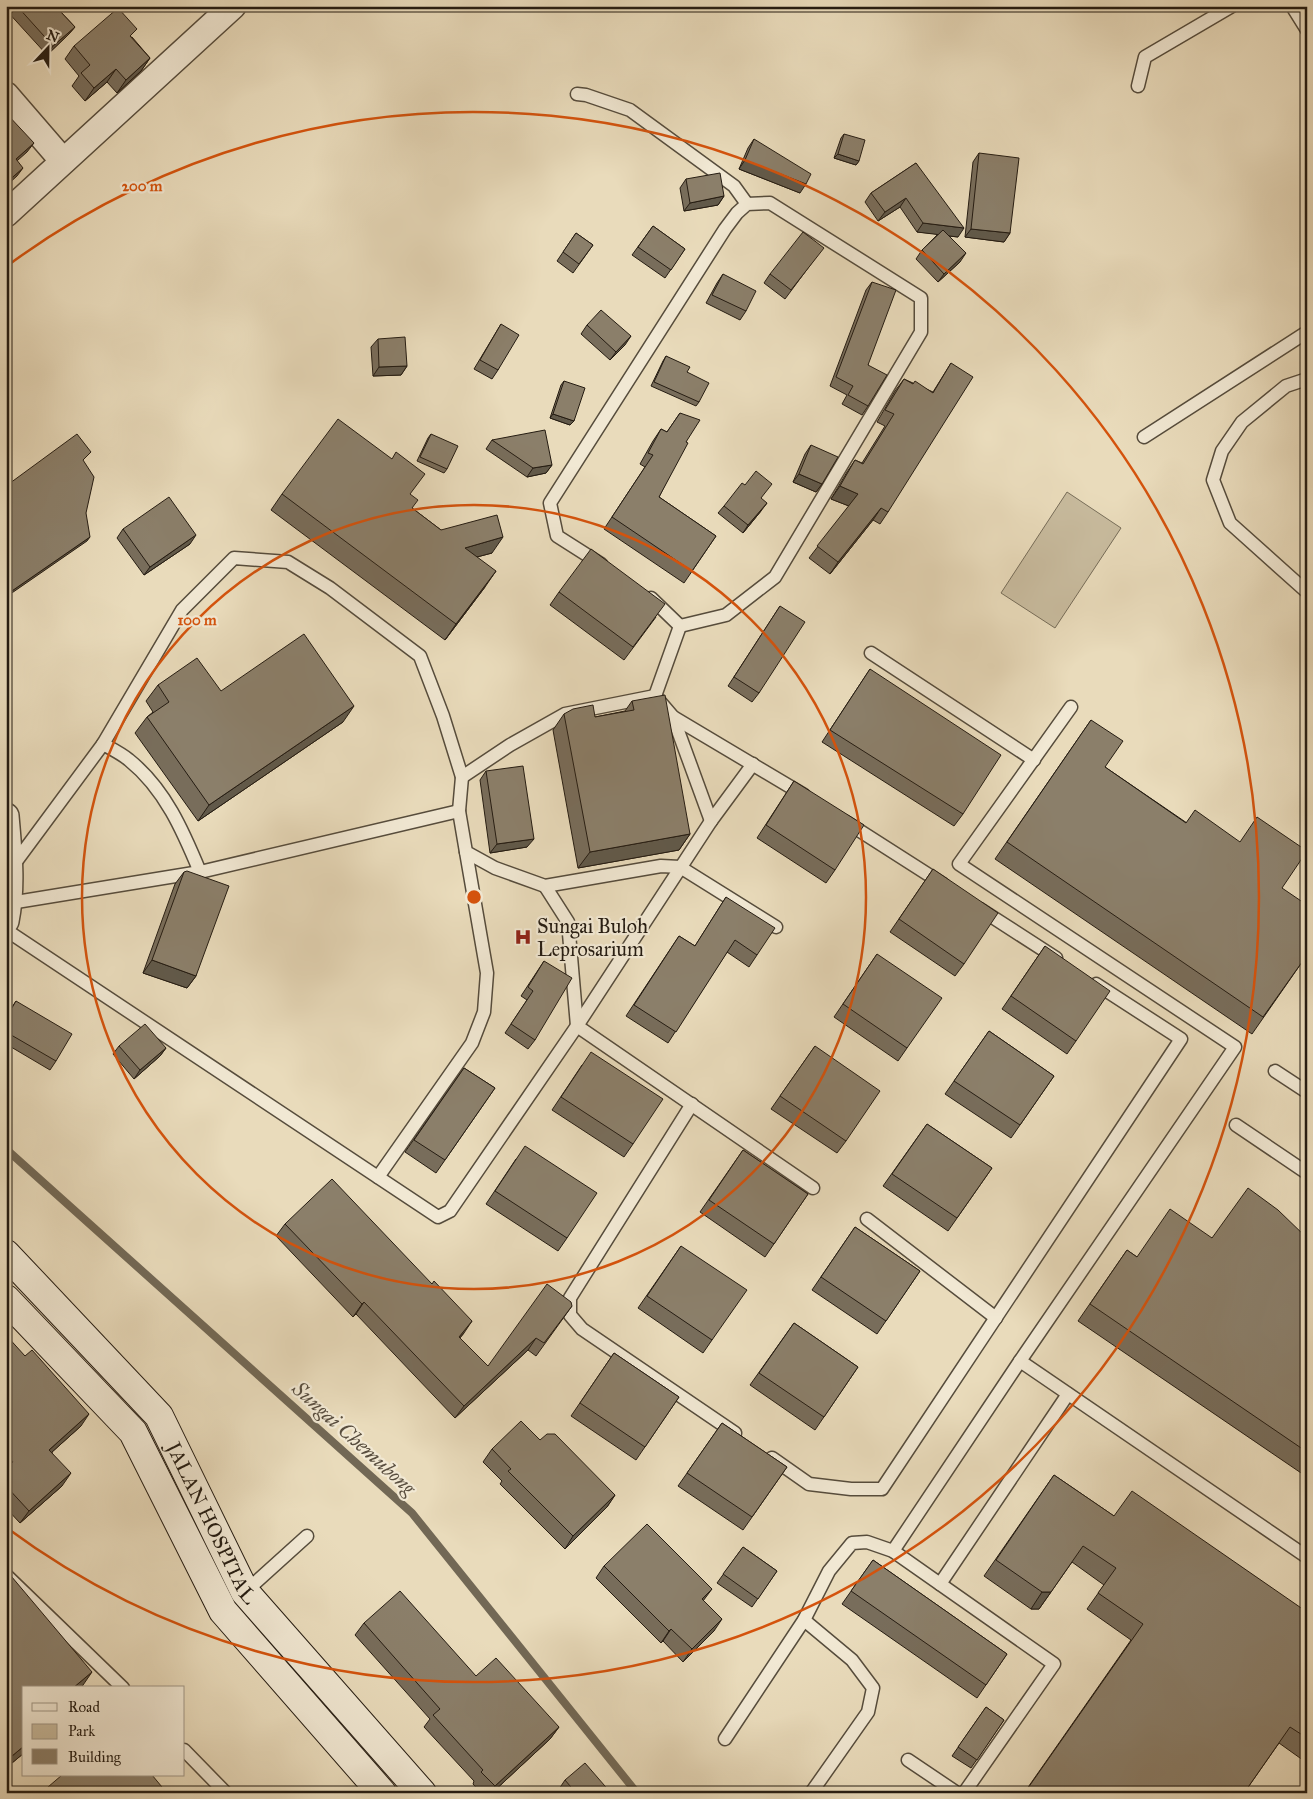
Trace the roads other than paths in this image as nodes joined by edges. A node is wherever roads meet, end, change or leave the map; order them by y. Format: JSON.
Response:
{"nodes":[{"id":1,"x":233,"y":6,"type":"edge"},
{"id":2,"x":1232,"y":6,"type":"edge"},
{"id":3,"x":1292,"y":6,"type":"edge"},
{"id":4,"x":1307,"y":30,"type":"edge"},
{"id":5,"x":1138,"y":86,"type":"dead end"},
{"id":6,"x":577,"y":94,"type":"dead end"},
{"id":7,"x":6,"y":95,"type":"edge"},
{"id":8,"x":63,"y":161,"type":"junction"},
{"id":9,"x":747,"y":204,"type":"junction"},
{"id":10,"x":6,"y":214,"type":"edge"},
{"id":11,"x":1307,"y":332,"type":"edge"},
{"id":12,"x":1307,"y":379,"type":"edge"},
{"id":13,"x":1144,"y":437,"type":"dead end"},
{"id":14,"x":613,"y":572,"type":"edge"},
{"id":15,"x":646,"y":592,"type":"edge"},
{"id":16,"x":1307,"y":592,"type":"edge"},
{"id":17,"x":680,"y":626,"type":"junction"},
{"id":18,"x":871,"y":653,"type":"dead end"},
{"id":19,"x":655,"y":696,"type":"junction"},
{"id":20,"x":1071,"y":707,"type":"dead end"},
{"id":21,"x":673,"y":717,"type":"junction"},
{"id":22,"x":103,"y":744,"type":"junction"},
{"id":23,"x":1034,"y":760,"type":"junction"},
{"id":24,"x":754,"y":764,"type":"junction"},
{"id":25,"x":462,"y":777,"type":"junction"},
{"id":26,"x":812,"y":800,"type":"edge"},
{"id":27,"x":460,"y":811,"type":"junction"},
{"id":28,"x":6,"y":816,"type":"edge"},
{"id":29,"x":837,"y":816,"type":"edge"},
{"id":30,"x":711,"y":821,"type":"junction"},
{"id":31,"x":466,"y":852,"type":"junction"},
{"id":32,"x":680,"y":868,"type":"junction"},
{"id":33,"x":10,"y":869,"type":"junction"},
{"id":34,"x":200,"y":872,"type":"junction"},
{"id":35,"x":545,"y":886,"type":"junction"},
{"id":36,"x":951,"y":890,"type":"edge"},
{"id":37,"x":968,"y":901,"type":"edge"},
{"id":38,"x":8,"y":912,"type":"edge"},
{"id":39,"x":776,"y":927,"type":"edge"},
{"id":40,"x":6,"y":930,"type":"edge"},
{"id":41,"x":1066,"y":965,"type":"edge"},
{"id":42,"x":1083,"y":975,"type":"edge"},
{"id":43,"x":577,"y":1026,"type":"junction"},
{"id":44,"x":1275,"y":1071,"type":"dead end"},
{"id":45,"x":1307,"y":1092,"type":"edge"},
{"id":46,"x":692,"y":1104,"type":"junction"},
{"id":47,"x":1236,"y":1126,"type":"dead end"},
{"id":48,"x":1307,"y":1173,"type":"edge"},
{"id":49,"x":378,"y":1177,"type":"junction"},
{"id":50,"x":813,"y":1188,"type":"dead end"},
{"id":51,"x":867,"y":1218,"type":"dead end"},
{"id":52,"x":6,"y":1254,"type":"edge"},
{"id":53,"x":6,"y":1299,"type":"edge"},
{"id":54,"x":996,"y":1318,"type":"junction"},
{"id":55,"x":1020,"y":1361,"type":"junction"},
{"id":56,"x":1068,"y":1394,"type":"junction"},
{"id":57,"x":744,"y":1440,"type":"edge"},
{"id":58,"x":761,"y":1450,"type":"edge"},
{"id":59,"x":307,"y":1536,"type":"dead end"},
{"id":60,"x":893,"y":1551,"type":"junction"},
{"id":61,"x":1307,"y":1557,"type":"edge"},
{"id":62,"x":6,"y":1575,"type":"edge"},
{"id":63,"x":940,"y":1584,"type":"junction"},
{"id":64,"x":245,"y":1592,"type":"junction"},
{"id":65,"x":223,"y":1611,"type":"junction"},
{"id":66,"x":804,"y":1620,"type":"junction"},
{"id":67,"x":121,"y":1686,"type":"edge"},
{"id":68,"x":725,"y":1740,"type":"dead end"},
{"id":69,"x":185,"y":1751,"type":"edge"},
{"id":70,"x":908,"y":1760,"type":"dead end"},
{"id":71,"x":226,"y":1793,"type":"edge"},
{"id":72,"x":382,"y":1793,"type":"edge"},
{"id":73,"x":422,"y":1793,"type":"edge"},
{"id":74,"x":810,"y":1793,"type":"edge"},
{"id":75,"x":958,"y":1793,"type":"edge"},
{"id":76,"x":964,"y":1793,"type":"edge"}],
"edges":[{"from":1,"to":8,"type":"street"},
{"from":2,"to":5,"type":"lane"},
{"from":3,"to":4,"type":"lane"},
{"from":6,"to":9,"type":"lane"},
{"from":7,"to":8,"type":"street"},
{"from":8,"to":10,"type":"street"},
{"from":9,"to":14,"type":"lane"},
{"from":9,"to":17,"type":"lane"},
{"from":11,"to":13,"type":"lane"},
{"from":12,"to":16,"type":"lane"},
{"from":15,"to":17,"type":"lane"},
{"from":17,"to":19,"type":"lane"},
{"from":18,"to":23,"type":"lane"},
{"from":19,"to":21,"type":"lane"},
{"from":19,"to":25,"type":"lane"},
{"from":20,"to":23,"type":"lane"},
{"from":21,"to":24,"type":"lane"},
{"from":21,"to":30,"type":"lane"},
{"from":22,"to":25,"type":"lane"},
{"from":22,"to":33,"type":"lane"},
{"from":22,"to":34,"type":"lane"},
{"from":23,"to":55,"type":"lane"},
{"from":24,"to":26,"type":"lane"},
{"from":24,"to":30,"type":"lane"},
{"from":25,"to":27,"type":"lane"},
{"from":27,"to":31,"type":"lane"},
{"from":27,"to":34,"type":"lane"},
{"from":28,"to":33,"type":"street"},
{"from":29,"to":36,"type":"lane"},
{"from":30,"to":32,"type":"lane"},
{"from":31,"to":35,"type":"lane"},
{"from":31,"to":49,"type":"lane"},
{"from":32,"to":35,"type":"lane"},
{"from":32,"to":39,"type":"lane"},
{"from":32,"to":43,"type":"lane"},
{"from":33,"to":38,"type":"street"},
{"from":34,"to":38,"type":"lane"},
{"from":35,"to":43,"type":"lane"},
{"from":37,"to":41,"type":"lane"},
{"from":40,"to":49,"type":"lane"},
{"from":42,"to":54,"type":"lane"},
{"from":43,"to":46,"type":"lane"},
{"from":43,"to":49,"type":"lane"},
{"from":44,"to":45,"type":"lane"},
{"from":46,"to":50,"type":"lane"},
{"from":46,"to":57,"type":"lane"},
{"from":47,"to":48,"type":"lane"},
{"from":51,"to":54,"type":"lane"},
{"from":52,"to":64,"type":"main road","name":"JALAN HOSPITAL"},
{"from":53,"to":65,"type":"main road","name":"JALAN HOSPITAL"},
{"from":54,"to":58,"type":"lane"},
{"from":55,"to":56,"type":"lane"},
{"from":55,"to":60,"type":"lane"},
{"from":56,"to":61,"type":"lane"},
{"from":56,"to":63,"type":"lane"},
{"from":59,"to":64,"type":"lane"},
{"from":60,"to":63,"type":"lane"},
{"from":60,"to":66,"type":"lane"},
{"from":62,"to":67,"type":"lane"},
{"from":63,"to":76,"type":"lane"},
{"from":64,"to":65,"type":"main road"},
{"from":64,"to":73,"type":"main road","name":"JALAN HOSPITAL"},
{"from":65,"to":72,"type":"main road","name":"JALAN HOSPITAL"},
{"from":66,"to":68,"type":"lane"},
{"from":66,"to":74,"type":"lane"},
{"from":69,"to":71,"type":"lane"},
{"from":70,"to":75,"type":"lane"}]}
